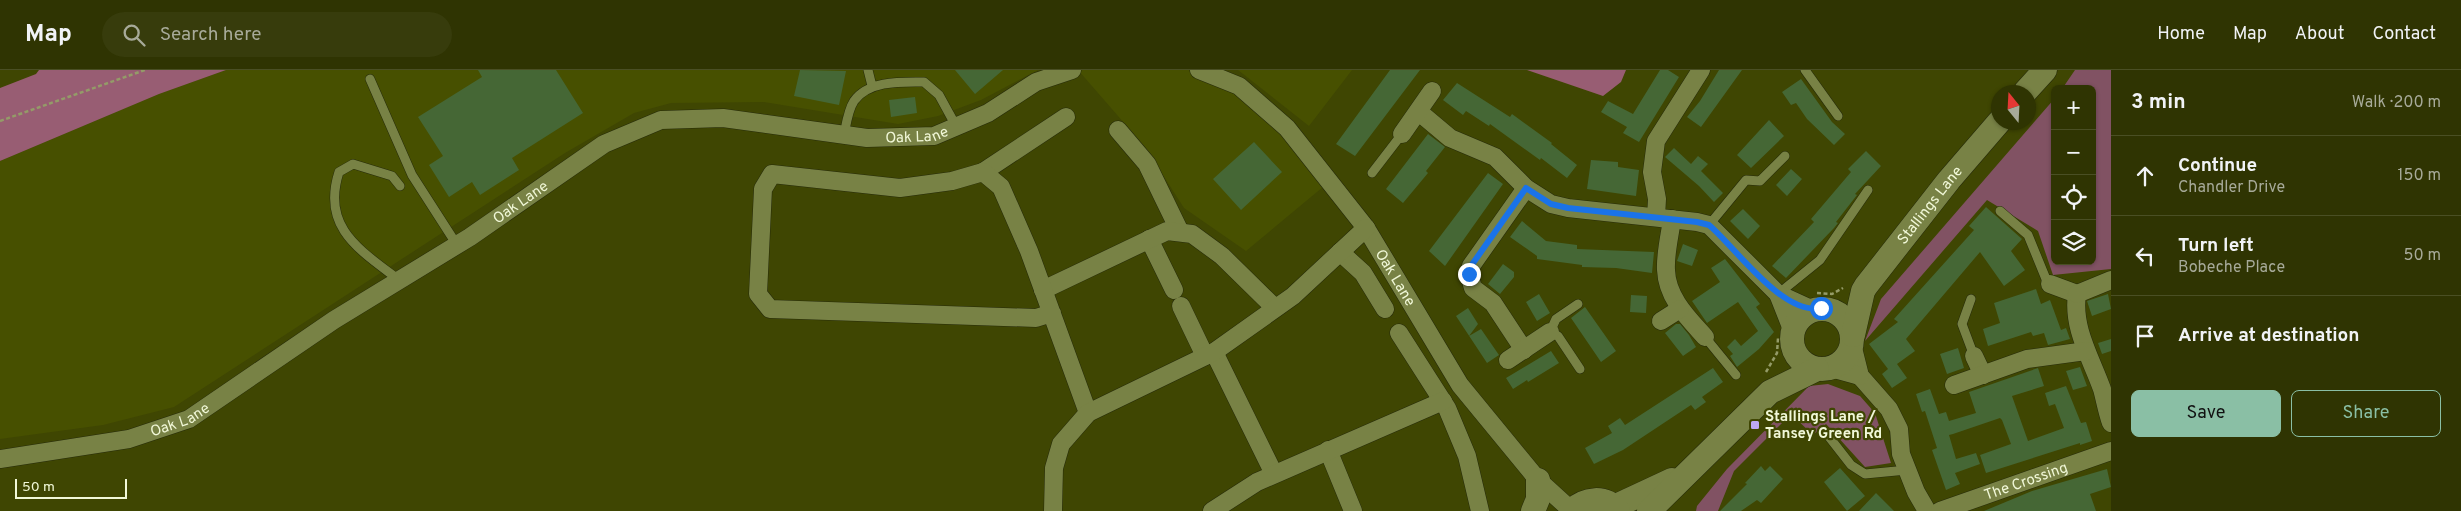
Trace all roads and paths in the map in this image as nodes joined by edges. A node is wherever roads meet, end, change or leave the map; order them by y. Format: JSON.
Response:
{"nodes":[{"id":1,"x":145,"y":70,"type":"edge"},
{"id":2,"x":868,"y":70,"type":"edge"},
{"id":3,"x":1072,"y":70,"type":"edge"},
{"id":4,"x":1199,"y":70,"type":"edge"},
{"id":5,"x":1701,"y":70,"type":"edge"},
{"id":6,"x":1806,"y":70,"type":"edge"},
{"id":7,"x":2045,"y":70,"type":"edge"},
{"id":8,"x":370,"y":79,"type":"dead end"},
{"id":9,"x":2031,"y":85,"type":"edge"},
{"id":10,"x":872,"y":86,"type":"junction"},
{"id":11,"x":1432,"y":91,"type":"dead end"},
{"id":12,"x":1419,"y":112,"type":"junction"},
{"id":13,"x":1838,"y":116,"type":"dead end"},
{"id":14,"x":1066,"y":117,"type":"dead end"},
{"id":15,"x":0,"y":121,"type":"edge"},
{"id":16,"x":956,"y":126,"type":"junction"},
{"id":17,"x":1118,"y":130,"type":"dead end"},
{"id":18,"x":1992,"y":130,"type":"edge"},
{"id":19,"x":1402,"y":134,"type":"joint"},
{"id":20,"x":844,"y":135,"type":"junction"},
{"id":21,"x":1785,"y":156,"type":"dead end"},
{"id":22,"x":983,"y":172,"type":"junction"},
{"id":23,"x":1372,"y":173,"type":"dead end"},
{"id":24,"x":400,"y":186,"type":"dead end"},
{"id":25,"x":1526,"y":188,"type":"junction"},
{"id":26,"x":1868,"y":190,"type":"dead end"},
{"id":27,"x":2000,"y":211,"type":"dead end"},
{"id":28,"x":1664,"y":218,"type":"junction"},
{"id":29,"x":1709,"y":225,"type":"junction"},
{"id":30,"x":1366,"y":228,"type":"junction"},
{"id":31,"x":1180,"y":232,"type":"junction"},
{"id":32,"x":1150,"y":240,"type":"junction"},
{"id":33,"x":457,"y":245,"type":"junction"},
{"id":34,"x":1340,"y":252,"type":"junction"},
{"id":35,"x":399,"y":280,"type":"junction"},
{"id":36,"x":2111,"y":280,"type":"edge"},
{"id":37,"x":2050,"y":284,"type":"joint"},
{"id":38,"x":1043,"y":290,"type":"junction"},
{"id":39,"x":1863,"y":291,"type":"junction"},
{"id":40,"x":1778,"y":294,"type":"junction"},
{"id":41,"x":2077,"y":294,"type":"junction"},
{"id":42,"x":1971,"y":299,"type":"dead end"},
{"id":43,"x":1578,"y":304,"type":"dead end"},
{"id":44,"x":1275,"y":308,"type":"junction"},
{"id":45,"x":1385,"y":309,"type":"dead end"},
{"id":46,"x":1680,"y":309,"type":"junction"},
{"id":47,"x":1817,"y":309,"type":"junction"},
{"id":48,"x":1052,"y":314,"type":"junction"},
{"id":49,"x":1661,"y":321,"type":"dead end"},
{"id":50,"x":1550,"y":332,"type":"junction"},
{"id":51,"x":1399,"y":333,"type":"dead end"},
{"id":52,"x":1705,"y":337,"type":"joint"},
{"id":53,"x":1793,"y":337,"type":"junction"},
{"id":54,"x":1852,"y":339,"type":"junction"},
{"id":55,"x":1524,"y":350,"type":"junction"},
{"id":56,"x":2086,"y":351,"type":"junction"},
{"id":57,"x":1209,"y":354,"type":"junction"},
{"id":58,"x":1974,"y":356,"type":"joint"},
{"id":59,"x":1508,"y":360,"type":"dead end"},
{"id":60,"x":1824,"y":368,"type":"junction"},
{"id":61,"x":1580,"y":369,"type":"dead end"},
{"id":62,"x":1736,"y":375,"type":"dead end"},
{"id":63,"x":1982,"y":375,"type":"junction"},
{"id":64,"x":1860,"y":376,"type":"junction"},
{"id":65,"x":1954,"y":385,"type":"dead end"},
{"id":66,"x":1770,"y":392,"type":"junction"},
{"id":67,"x":1443,"y":401,"type":"junction"},
{"id":68,"x":1088,"y":413,"type":"junction"},
{"id":69,"x":2111,"y":423,"type":"edge"},
{"id":70,"x":1826,"y":433,"type":"dead end"},
{"id":71,"x":1328,"y":450,"type":"junction"},
{"id":72,"x":2111,"y":451,"type":"edge"},
{"id":73,"x":0,"y":459,"type":"edge"},
{"id":74,"x":1907,"y":470,"type":"junction"},
{"id":75,"x":1692,"y":471,"type":"junction"},
{"id":76,"x":1274,"y":474,"type":"junction"},
{"id":77,"x":1538,"y":480,"type":"junction"},
{"id":78,"x":1616,"y":509,"type":"edge"},
{"id":79,"x":1053,"y":511,"type":"edge"},
{"id":80,"x":1212,"y":511,"type":"edge"},
{"id":81,"x":1353,"y":511,"type":"edge"},
{"id":82,"x":1480,"y":511,"type":"edge"},
{"id":83,"x":1533,"y":511,"type":"edge"},
{"id":84,"x":1571,"y":511,"type":"edge"},
{"id":85,"x":1648,"y":511,"type":"edge"},
{"id":86,"x":1672,"y":511,"type":"edge"},
{"id":87,"x":1927,"y":511,"type":"edge"},
{"id":88,"x":1940,"y":511,"type":"edge"}],
"edges":[{"from":1,"to":15,"type":"path"},
{"from":2,"to":10,"type":"lane"},
{"from":3,"to":16,"type":"street","name":"Oak Lane"},
{"from":4,"to":30,"type":"street","name":"Oak Lane"},
{"from":5,"to":28,"type":"street"},
{"from":6,"to":13,"type":"lane"},
{"from":7,"to":9,"type":"main road"},
{"from":8,"to":33,"type":"lane"},
{"from":10,"to":16,"type":"lane"},
{"from":10,"to":20,"type":"lane"},
{"from":11,"to":12,"type":"street"},
{"from":12,"to":19,"type":"street"},
{"from":12,"to":25,"type":"street"},
{"from":14,"to":22,"type":"street"},
{"from":16,"to":20,"type":"street","name":"Oak Lane"},
{"from":17,"to":31,"type":"street"},
{"from":18,"to":39,"type":"main road","name":"Stallings Lane"},
{"from":19,"to":23,"type":"lane"},
{"from":20,"to":33,"type":"street","name":"Oak Lane"},
{"from":21,"to":29,"type":"lane"},
{"from":22,"to":38,"type":"street"},
{"from":22,"to":48,"type":"street"},
{"from":24,"to":35,"type":"lane"},
{"from":25,"to":28,"type":"street"},
{"from":25,"to":55,"type":"street"},
{"from":26,"to":40,"type":"lane"},
{"from":27,"to":37,"type":"lane"},
{"from":28,"to":29,"type":"street"},
{"from":28,"to":46,"type":"street"},
{"from":29,"to":40,"type":"street"},
{"from":30,"to":34,"type":"street"},
{"from":30,"to":77,"type":"street","name":"Oak Lane"},
{"from":31,"to":32,"type":"street"},
{"from":31,"to":44,"type":"street"},
{"from":32,"to":38,"type":"street"},
{"from":32,"to":57,"type":"street"},
{"from":33,"to":35,"type":"street","name":"Oak Lane"},
{"from":34,"to":44,"type":"street"},
{"from":34,"to":45,"type":"street"},
{"from":35,"to":73,"type":"street","name":"Oak Lane"},
{"from":36,"to":41,"type":"street"},
{"from":37,"to":41,"type":"street"},
{"from":38,"to":48,"type":"street"},
{"from":39,"to":47,"type":"main road"},
{"from":39,"to":54,"type":"main road","name":"Stallings Lane"},
{"from":40,"to":47,"type":"street"},
{"from":40,"to":53,"type":"street"},
{"from":41,"to":56,"type":"street"},
{"from":42,"to":58,"type":"lane"},
{"from":43,"to":50,"type":"lane"},
{"from":44,"to":57,"type":"street"},
{"from":46,"to":49,"type":"street"},
{"from":46,"to":52,"type":"street"},
{"from":47,"to":53,"type":"main road"},
{"from":47,"to":54,"type":"main road"},
{"from":48,"to":68,"type":"street"},
{"from":50,"to":55,"type":"street"},
{"from":50,"to":61,"type":"lane"},
{"from":51,"to":67,"type":"street"},
{"from":52,"to":62,"type":"lane"},
{"from":53,"to":60,"type":"main road"},
{"from":53,"to":66,"type":"main road"},
{"from":54,"to":60,"type":"main road"},
{"from":54,"to":64,"type":"street"},
{"from":55,"to":59,"type":"street"},
{"from":56,"to":63,"type":"street"},
{"from":56,"to":69,"type":"street"},
{"from":57,"to":68,"type":"street"},
{"from":57,"to":76,"type":"street"},
{"from":58,"to":63,"type":"street"},
{"from":60,"to":64,"type":"street"},
{"from":60,"to":66,"type":"main road"},
{"from":63,"to":65,"type":"street"},
{"from":64,"to":74,"type":"street"},
{"from":66,"to":75,"type":"main road"},
{"from":67,"to":71,"type":"street"},
{"from":67,"to":82,"type":"street"},
{"from":68,"to":79,"type":"street"},
{"from":70,"to":74,"type":"lane"},
{"from":71,"to":76,"type":"street"},
{"from":71,"to":81,"type":"street"},
{"from":72,"to":88,"type":"street","name":"The Crossing"},
{"from":74,"to":87,"type":"street"},
{"from":75,"to":78,"type":"main road"},
{"from":75,"to":85,"type":"main road"},
{"from":75,"to":86,"type":"main road"},
{"from":76,"to":80,"type":"street"},
{"from":77,"to":83,"type":"main road"},
{"from":77,"to":84,"type":"street","name":"Oak Lane"},
{"from":78,"to":84,"type":"main road"}]}
